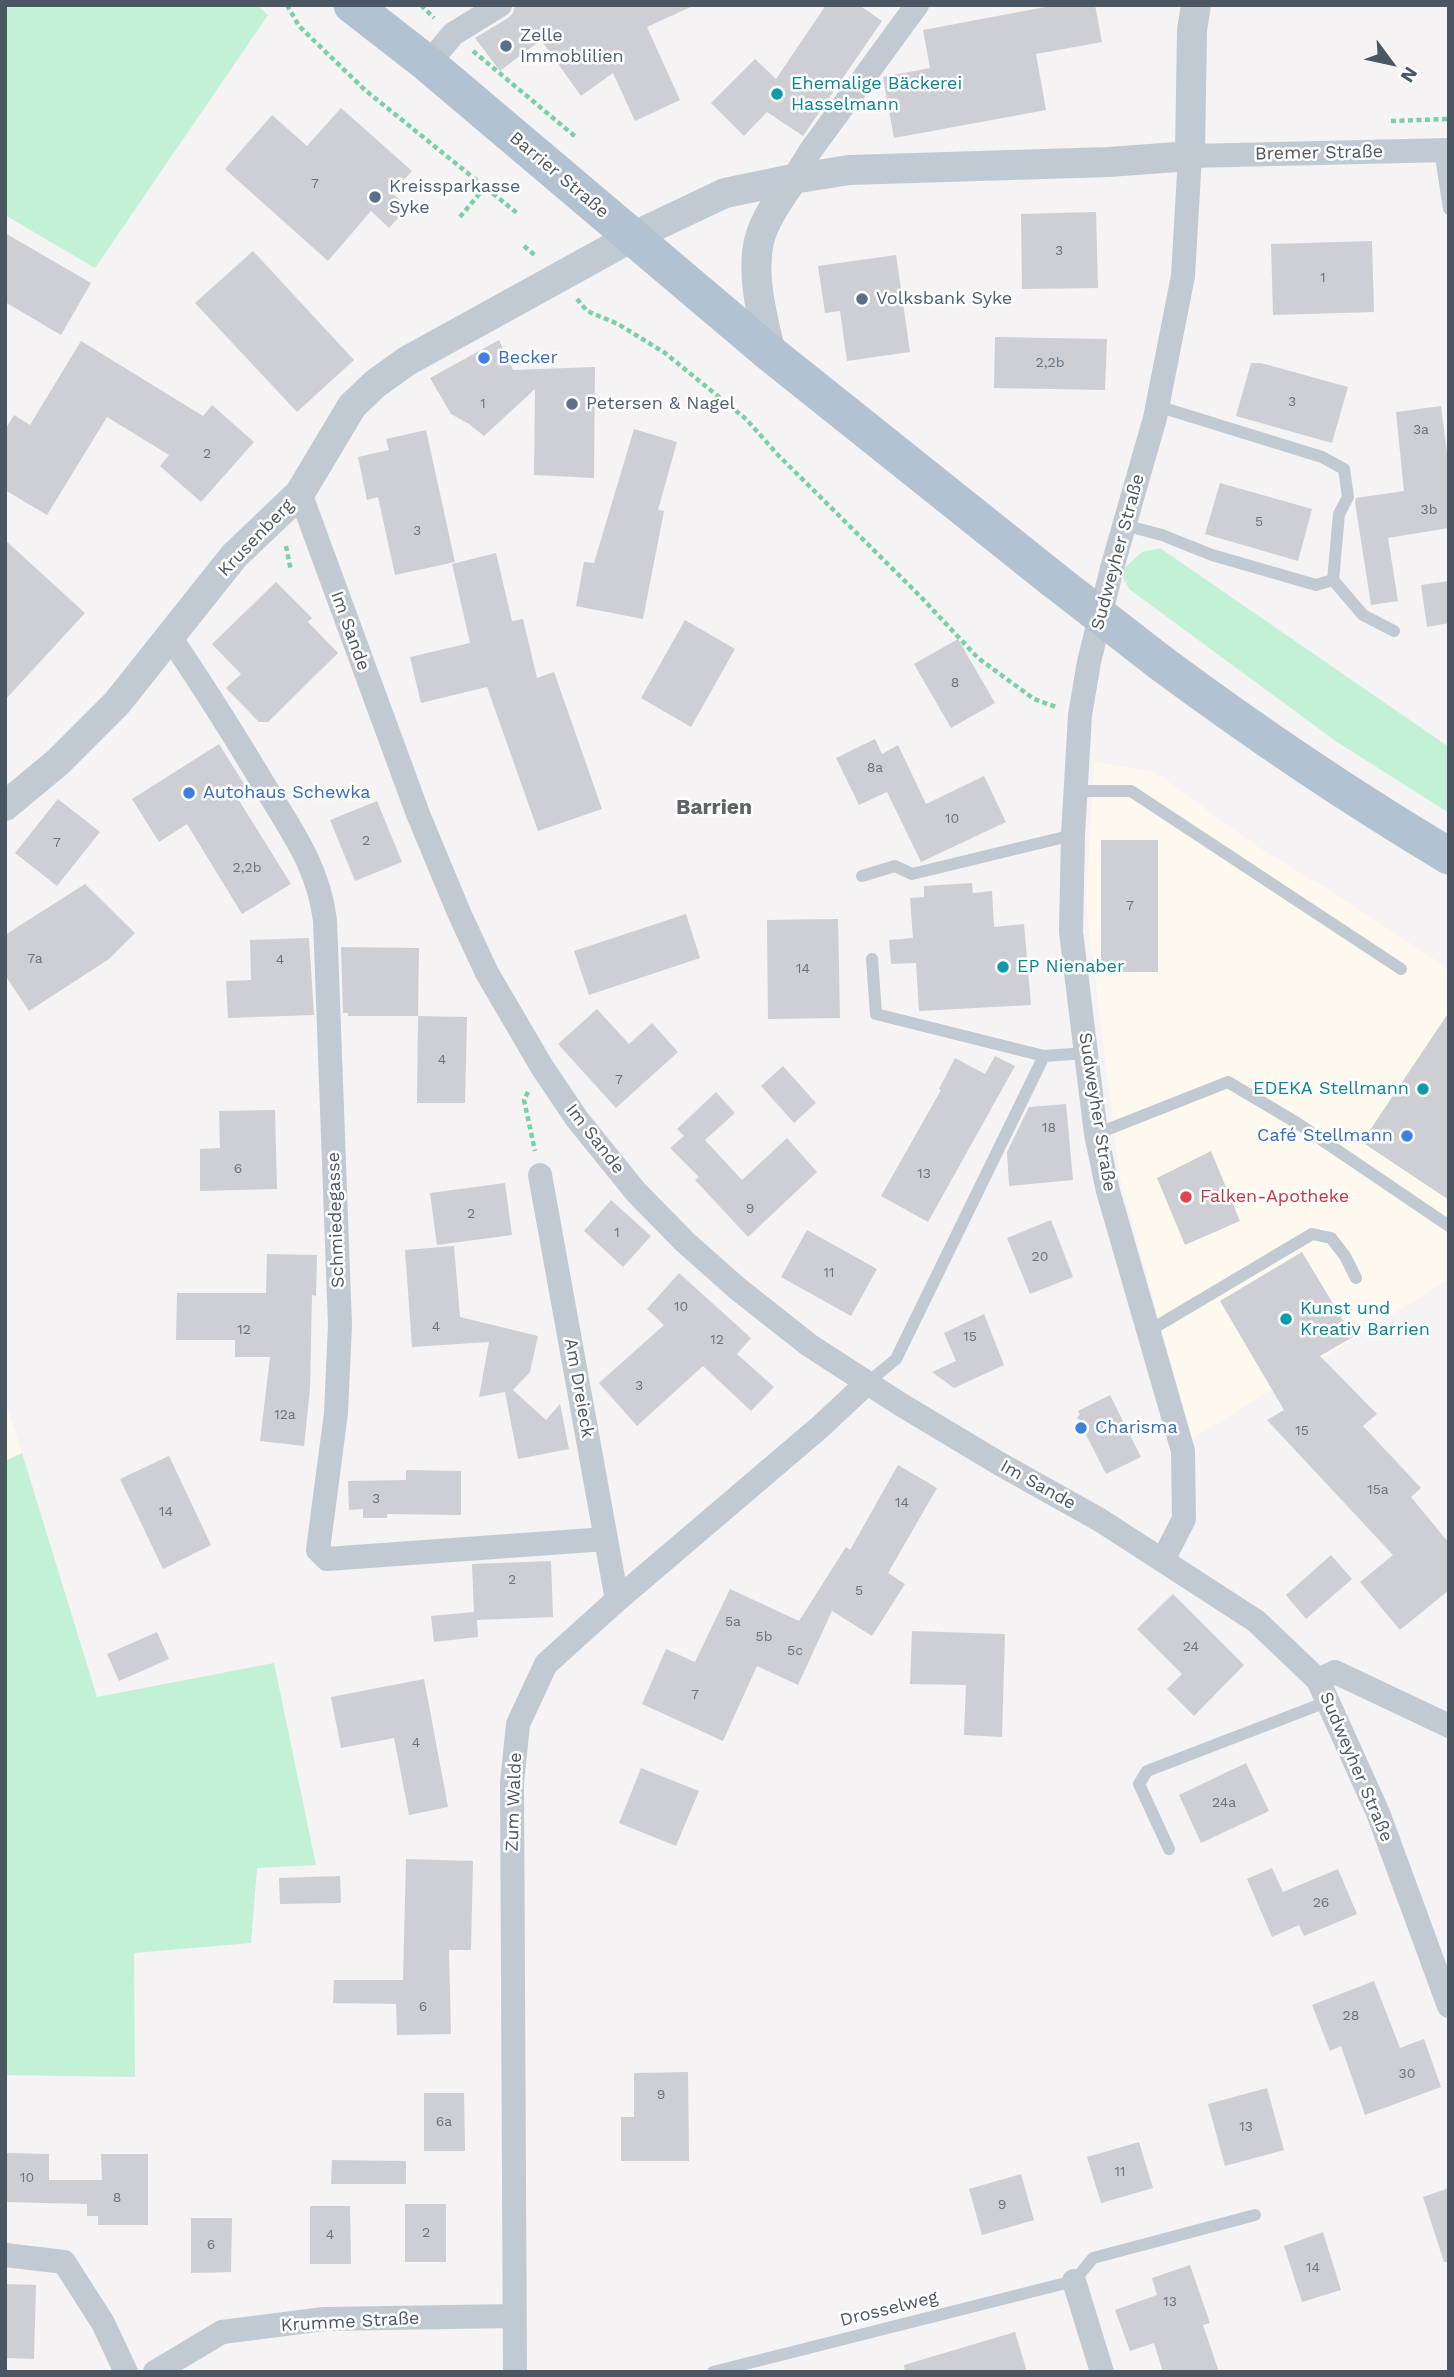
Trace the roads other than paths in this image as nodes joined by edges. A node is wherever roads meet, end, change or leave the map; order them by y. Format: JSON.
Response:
{"nodes":[{"id":1,"x":352,"y":5,"type":"edge"},
{"id":2,"x":500,"y":5,"type":"edge"},
{"id":3,"x":917,"y":5,"type":"edge"},
{"id":4,"x":1196,"y":5,"type":"edge"},
{"id":5,"x":428,"y":64,"type":"junction"},
{"id":6,"x":1445,"y":150,"type":"edge"},
{"id":7,"x":1190,"y":156,"type":"junction"},
{"id":8,"x":793,"y":178,"type":"junction"},
{"id":9,"x":1449,"y":209,"type":"edge"},
{"id":10,"x":632,"y":237,"type":"junction"},
{"id":11,"x":771,"y":354,"type":"junction"},
{"id":12,"x":1157,"y":406,"type":"junction"},
{"id":13,"x":300,"y":494,"type":"junction"},
{"id":14,"x":1124,"y":525,"type":"junction"},
{"id":15,"x":1333,"y":580,"type":"junction"},
{"id":16,"x":1394,"y":631,"type":"dead end"},
{"id":17,"x":170,"y":637,"type":"junction"},
{"id":18,"x":1076,"y":792,"type":"junction"},
{"id":19,"x":5,"y":806,"type":"edge"},
{"id":20,"x":1073,"y":835,"type":"junction"},
{"id":21,"x":1449,"y":856,"type":"edge"},
{"id":22,"x":862,"y":876,"type":"dead end"},
{"id":23,"x":872,"y":959,"type":"dead end"},
{"id":24,"x":1401,"y":969,"type":"dead end"},
{"id":25,"x":1086,"y":1053,"type":"junction"},
{"id":26,"x":1044,"y":1056,"type":"junction"},
{"id":27,"x":1096,"y":1134,"type":"junction"},
{"id":28,"x":540,"y":1175,"type":"road end"},
{"id":29,"x":1449,"y":1226,"type":"edge"},
{"id":30,"x":1356,"y":1278,"type":"dead end"},
{"id":31,"x":1147,"y":1332,"type":"junction"},
{"id":32,"x":866,"y":1384,"type":"junction"},
{"id":33,"x":606,"y":1539,"type":"junction"},
{"id":34,"x":1163,"y":1560,"type":"junction"},
{"id":35,"x":617,"y":1600,"type":"junction"},
{"id":36,"x":1323,"y":1690,"type":"junction"},
{"id":37,"x":1449,"y":1726,"type":"edge"},
{"id":38,"x":1168,"y":1849,"type":"dead end"},
{"id":39,"x":1449,"y":2006,"type":"edge"},
{"id":40,"x":1255,"y":2215,"type":"dead end"},
{"id":41,"x":5,"y":2256,"type":"edge"},
{"id":42,"x":1074,"y":2281,"type":"junction"},
{"id":43,"x":514,"y":2316,"type":"junction"},
{"id":44,"x":126,"y":2372,"type":"edge"},
{"id":45,"x":155,"y":2372,"type":"edge"},
{"id":46,"x":515,"y":2372,"type":"edge"},
{"id":47,"x":713,"y":2372,"type":"edge"},
{"id":48,"x":1102,"y":2372,"type":"edge"}],
"edges":[{"from":1,"to":5,"type":"main road","name":"Barrier Straße"},
{"from":2,"to":5,"type":"street"},
{"from":3,"to":8,"type":"street"},
{"from":4,"to":7,"type":"street"},
{"from":5,"to":10,"type":"main road","name":"Barrier Straße"},
{"from":6,"to":7,"type":"street","name":"Bremer Straße"},
{"from":6,"to":9,"type":"lane"},
{"from":7,"to":8,"type":"street"},
{"from":7,"to":12,"type":"street","name":"Sudweyher Straße"},
{"from":8,"to":10,"type":"street"},
{"from":8,"to":11,"type":"street"},
{"from":10,"to":11,"type":"main road","name":"Barrier Straße"},
{"from":10,"to":13,"type":"street","name":"Krusenberg"},
{"from":11,"to":21,"type":"main road","name":"Barrier Straße","bridge":true},
{"from":12,"to":14,"type":"street","name":"Sudweyher Straße"},
{"from":12,"to":15,"type":"lane"},
{"from":13,"to":17,"type":"street","name":"Krusenberg"},
{"from":13,"to":32,"type":"street","name":"Im Sande"},
{"from":14,"to":15,"type":"lane"},
{"from":14,"to":18,"type":"street","name":"Sudweyher Straße"},
{"from":15,"to":16,"type":"lane"},
{"from":17,"to":19,"type":"street","name":"Krusenberg"},
{"from":17,"to":33,"type":"street","name":"Schmiedegasse"},
{"from":18,"to":20,"type":"street","name":"Sudweyher Straße"},
{"from":18,"to":24,"type":"lane"},
{"from":20,"to":22,"type":"lane"},
{"from":20,"to":25,"type":"street","name":"Sudweyher Straße"},
{"from":23,"to":26,"type":"lane"},
{"from":25,"to":26,"type":"lane"},
{"from":25,"to":27,"type":"street","name":"Sudweyher Straße"},
{"from":26,"to":32,"type":"lane"},
{"from":27,"to":29,"type":"lane"},
{"from":27,"to":31,"type":"street","name":"Sudweyher Straße"},
{"from":28,"to":33,"type":"street","name":"Am Dreieck"},
{"from":30,"to":31,"type":"lane"},
{"from":31,"to":34,"type":"street","name":"Sudweyher Straße"},
{"from":32,"to":34,"type":"street","name":"Im Sande"},
{"from":32,"to":35,"type":"street","name":"Zum Walde"},
{"from":33,"to":35,"type":"street","name":"Am Dreieck"},
{"from":34,"to":36,"type":"street","name":"Sudweyher Straße"},
{"from":35,"to":43,"type":"street","name":"Zum Walde"},
{"from":36,"to":37,"type":"street"},
{"from":36,"to":38,"type":"lane"},
{"from":36,"to":39,"type":"street","name":"Sudweyher Straße"},
{"from":40,"to":42,"type":"lane"},
{"from":41,"to":44,"type":"street"},
{"from":42,"to":47,"type":"lane","name":"Drosselweg"},
{"from":42,"to":48,"type":"street"},
{"from":43,"to":45,"type":"street","name":"Krumme Straße"},
{"from":43,"to":46,"type":"street","name":"Zum Walde"}]}
